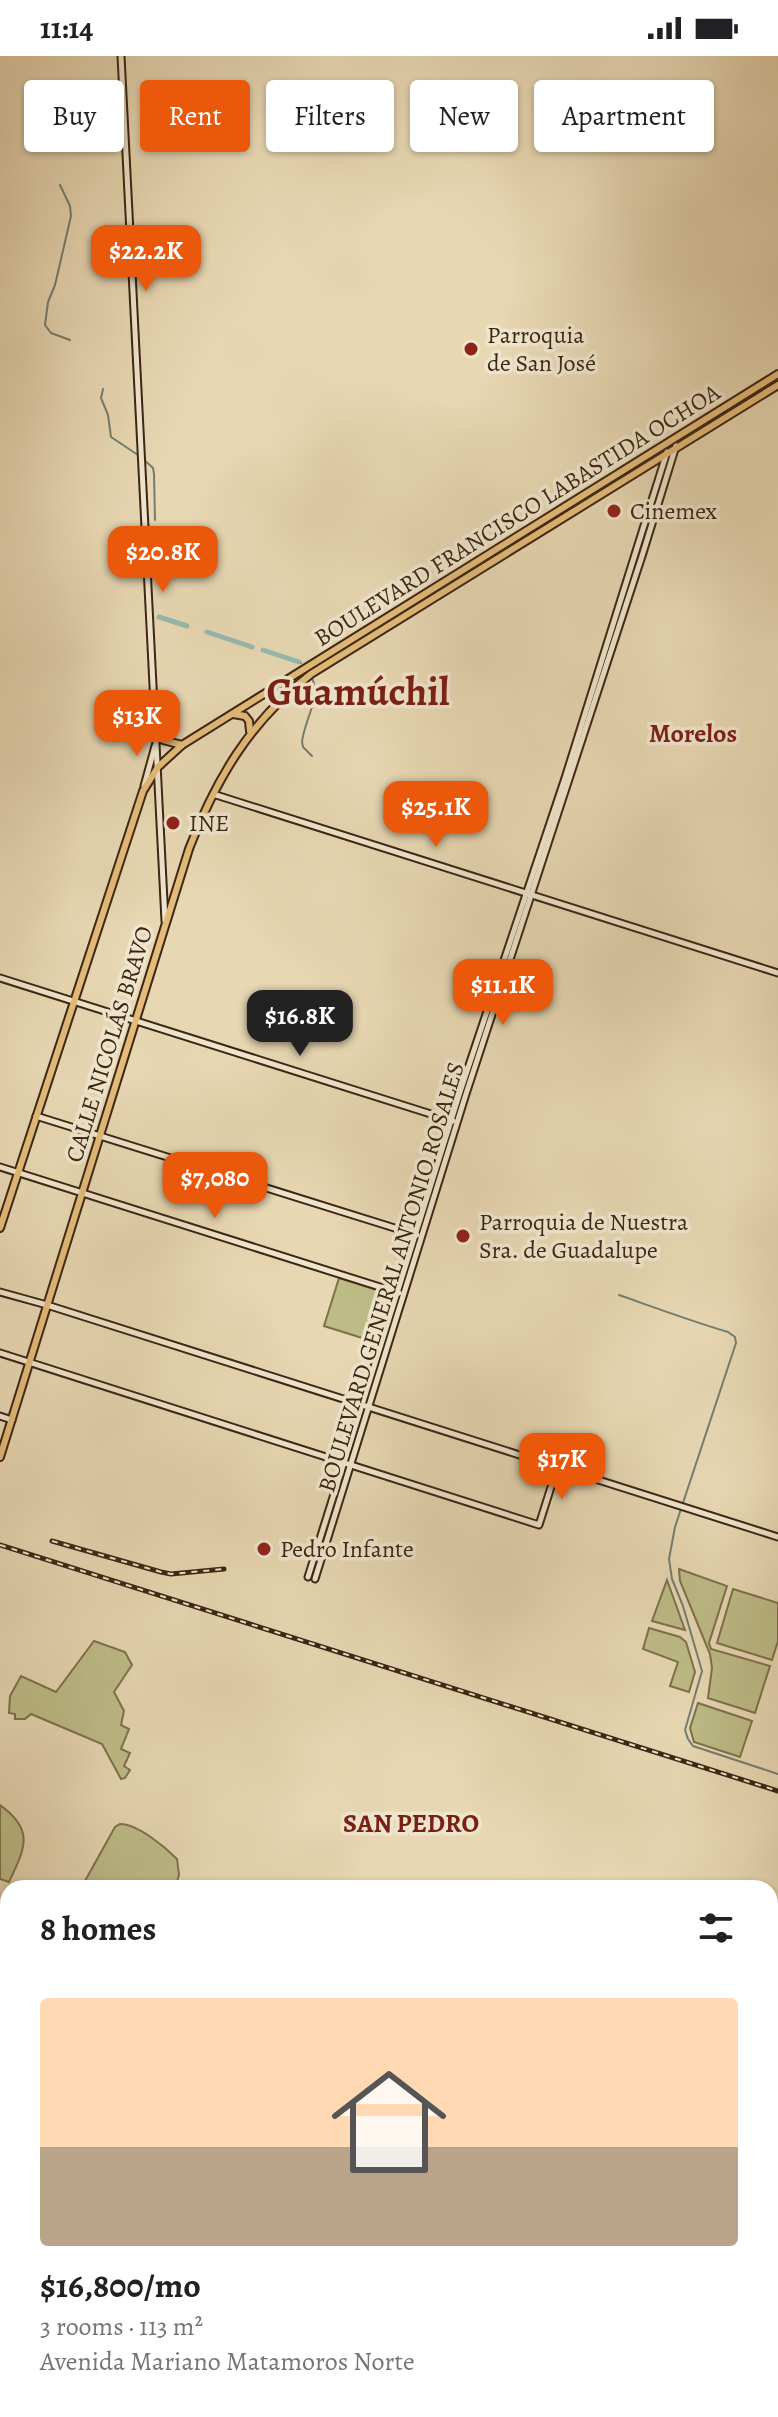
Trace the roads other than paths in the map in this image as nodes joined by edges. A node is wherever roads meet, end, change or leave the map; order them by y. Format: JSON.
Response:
{"nodes":[{"id":1,"x":121,"y":56,"type":"edge"},
{"id":2,"x":778,"y":374,"type":"edge"},
{"id":3,"x":778,"y":385,"type":"edge"},
{"id":4,"x":671,"y":439,"type":"junction"},
{"id":5,"x":662,"y":444,"type":"junction"},
{"id":6,"x":677,"y":448,"type":"junction"},
{"id":7,"x":668,"y":453,"type":"junction"},
{"id":8,"x":233,"y":714,"type":"junction"},
{"id":9,"x":156,"y":728,"type":"junction"},
{"id":10,"x":249,"y":734,"type":"junction"},
{"id":11,"x":182,"y":745,"type":"junction"},
{"id":12,"x":157,"y":767,"type":"junction"},
{"id":13,"x":143,"y":791,"type":"junction"},
{"id":14,"x":213,"y":794,"type":"junction"},
{"id":15,"x":528,"y":894,"type":"junction"},
{"id":16,"x":165,"y":926,"type":"junction"},
{"id":17,"x":778,"y":973,"type":"edge"},
{"id":18,"x":0,"y":978,"type":"edge"},
{"id":19,"x":73,"y":1002,"type":"junction"},
{"id":20,"x":135,"y":1022,"type":"junction"},
{"id":21,"x":36,"y":1116,"type":"junction"},
{"id":22,"x":454,"y":1122,"type":"junction"},
{"id":23,"x":99,"y":1136,"type":"junction"},
{"id":24,"x":0,"y":1167,"type":"edge"},
{"id":25,"x":18,"y":1172,"type":"junction"},
{"id":26,"x":81,"y":1193,"type":"junction"},
{"id":27,"x":0,"y":1228,"type":"edge"},
{"id":28,"x":419,"y":1236,"type":"junction"},
{"id":29,"x":0,"y":1292,"type":"edge"},
{"id":30,"x":397,"y":1292,"type":"junction"},
{"id":31,"x":404,"y":1295,"type":"junction"},
{"id":32,"x":47,"y":1305,"type":"junction"},
{"id":33,"x":0,"y":1353,"type":"edge"},
{"id":34,"x":30,"y":1362,"type":"junction"},
{"id":35,"x":365,"y":1407,"type":"junction"},
{"id":36,"x":0,"y":1416,"type":"edge"},
{"id":37,"x":12,"y":1420,"type":"junction"},
{"id":38,"x":0,"y":1457,"type":"edge"},
{"id":39,"x":348,"y":1464,"type":"junction"},
{"id":40,"x":557,"y":1468,"type":"junction"},
{"id":41,"x":778,"y":1537,"type":"edge"},
{"id":42,"x":312,"y":1578,"type":"dead end"}],
"edges":[{"from":1,"to":9,"type":"street"},
{"from":2,"to":4,"type":"main road","name":"BOULEVARD FRANCISCO LABASTIDA OCHOA"},
{"from":3,"to":6,"type":"main road","name":"CALLE NICOLÁS BRAVO"},
{"from":4,"to":5,"type":"main road","name":"BOULEVARD FRANCISCO LABASTIDA OCHOA"},
{"from":4,"to":6,"type":"street"},
{"from":5,"to":7,"type":"street"},
{"from":5,"to":8,"type":"main road","name":"BOULEVARD FRANCISCO LABASTIDA OCHOA"},
{"from":6,"to":7,"type":"main road","name":"CALLE NICOLÁS BRAVO"},
{"from":6,"to":15,"type":"street","name":"BOULEVARD GENERAL ANTONIO ROSALES"},
{"from":7,"to":10,"type":"main road","name":"CALLE NICOLÁS BRAVO"},
{"from":7,"to":15,"type":"street","name":"BOULEVARD GENERAL ANTONIO ROSALES"},
{"from":8,"to":10,"type":"main road"},
{"from":8,"to":11,"type":"main road","name":"BOULEVARD FRANCISCO LABASTIDA OCHOA"},
{"from":9,"to":11,"type":"main road"},
{"from":9,"to":12,"type":"street"},
{"from":9,"to":13,"type":"street"},
{"from":10,"to":14,"type":"main road","name":"CALLE NICOLÁS BRAVO"},
{"from":11,"to":12,"type":"main road","name":"BOULEVARD FRANCISCO LABASTIDA OCHOA"},
{"from":12,"to":13,"type":"main road","name":"BOULEVARD FRANCISCO LABASTIDA OCHOA"},
{"from":12,"to":16,"type":"street"},
{"from":13,"to":19,"type":"main road","name":"BOULEVARD FRANCISCO LABASTIDA OCHOA"},
{"from":14,"to":15,"type":"street"},
{"from":14,"to":16,"type":"main road","name":"CALLE NICOLÁS BRAVO"},
{"from":15,"to":17,"type":"street"},
{"from":15,"to":22,"type":"street","name":"BOULEVARD GENERAL ANTONIO ROSALES"},
{"from":16,"to":20,"type":"main road","name":"CALLE NICOLÁS BRAVO"},
{"from":18,"to":19,"type":"street"},
{"from":19,"to":20,"type":"street"},
{"from":19,"to":21,"type":"main road","name":"BOULEVARD FRANCISCO LABASTIDA OCHOA"},
{"from":20,"to":22,"type":"street"},
{"from":20,"to":23,"type":"main road","name":"CALLE NICOLÁS BRAVO"},
{"from":21,"to":23,"type":"street"},
{"from":21,"to":25,"type":"main road","name":"BOULEVARD FRANCISCO LABASTIDA OCHOA"},
{"from":22,"to":28,"type":"street","name":"BOULEVARD GENERAL ANTONIO ROSALES"},
{"from":23,"to":26,"type":"main road","name":"CALLE NICOLÁS BRAVO"},
{"from":23,"to":28,"type":"street"},
{"from":24,"to":25,"type":"street"},
{"from":25,"to":26,"type":"street"},
{"from":25,"to":27,"type":"main road","name":"BOULEVARD FRANCISCO LABASTIDA OCHOA"},
{"from":26,"to":30,"type":"street"},
{"from":26,"to":32,"type":"main road","name":"CALLE NICOLÁS BRAVO"},
{"from":28,"to":30,"type":"street","name":"BOULEVARD GENERAL ANTONIO ROSALES"},
{"from":28,"to":31,"type":"street","name":"BOULEVARD GENERAL ANTONIO ROSALES"},
{"from":29,"to":32,"type":"street"},
{"from":30,"to":31,"type":"street"},
{"from":30,"to":35,"type":"street","name":"BOULEVARD GENERAL ANTONIO ROSALES"},
{"from":31,"to":35,"type":"street","name":"BOULEVARD GENERAL ANTONIO ROSALES"},
{"from":32,"to":34,"type":"main road","name":"CALLE NICOLÁS BRAVO"},
{"from":32,"to":35,"type":"street"},
{"from":33,"to":34,"type":"street"},
{"from":34,"to":37,"type":"main road","name":"CALLE NICOLÁS BRAVO"},
{"from":34,"to":39,"type":"street"},
{"from":35,"to":39,"type":"street","name":"BOULEVARD GENERAL ANTONIO ROSALES"},
{"from":35,"to":40,"type":"street"},
{"from":36,"to":37,"type":"street"},
{"from":37,"to":38,"type":"main road","name":"CALLE NICOLÁS BRAVO"},
{"from":39,"to":40,"type":"street"},
{"from":39,"to":42,"type":"street","name":"BOULEVARD GENERAL ANTONIO ROSALES"},
{"from":40,"to":41,"type":"street"}]}
